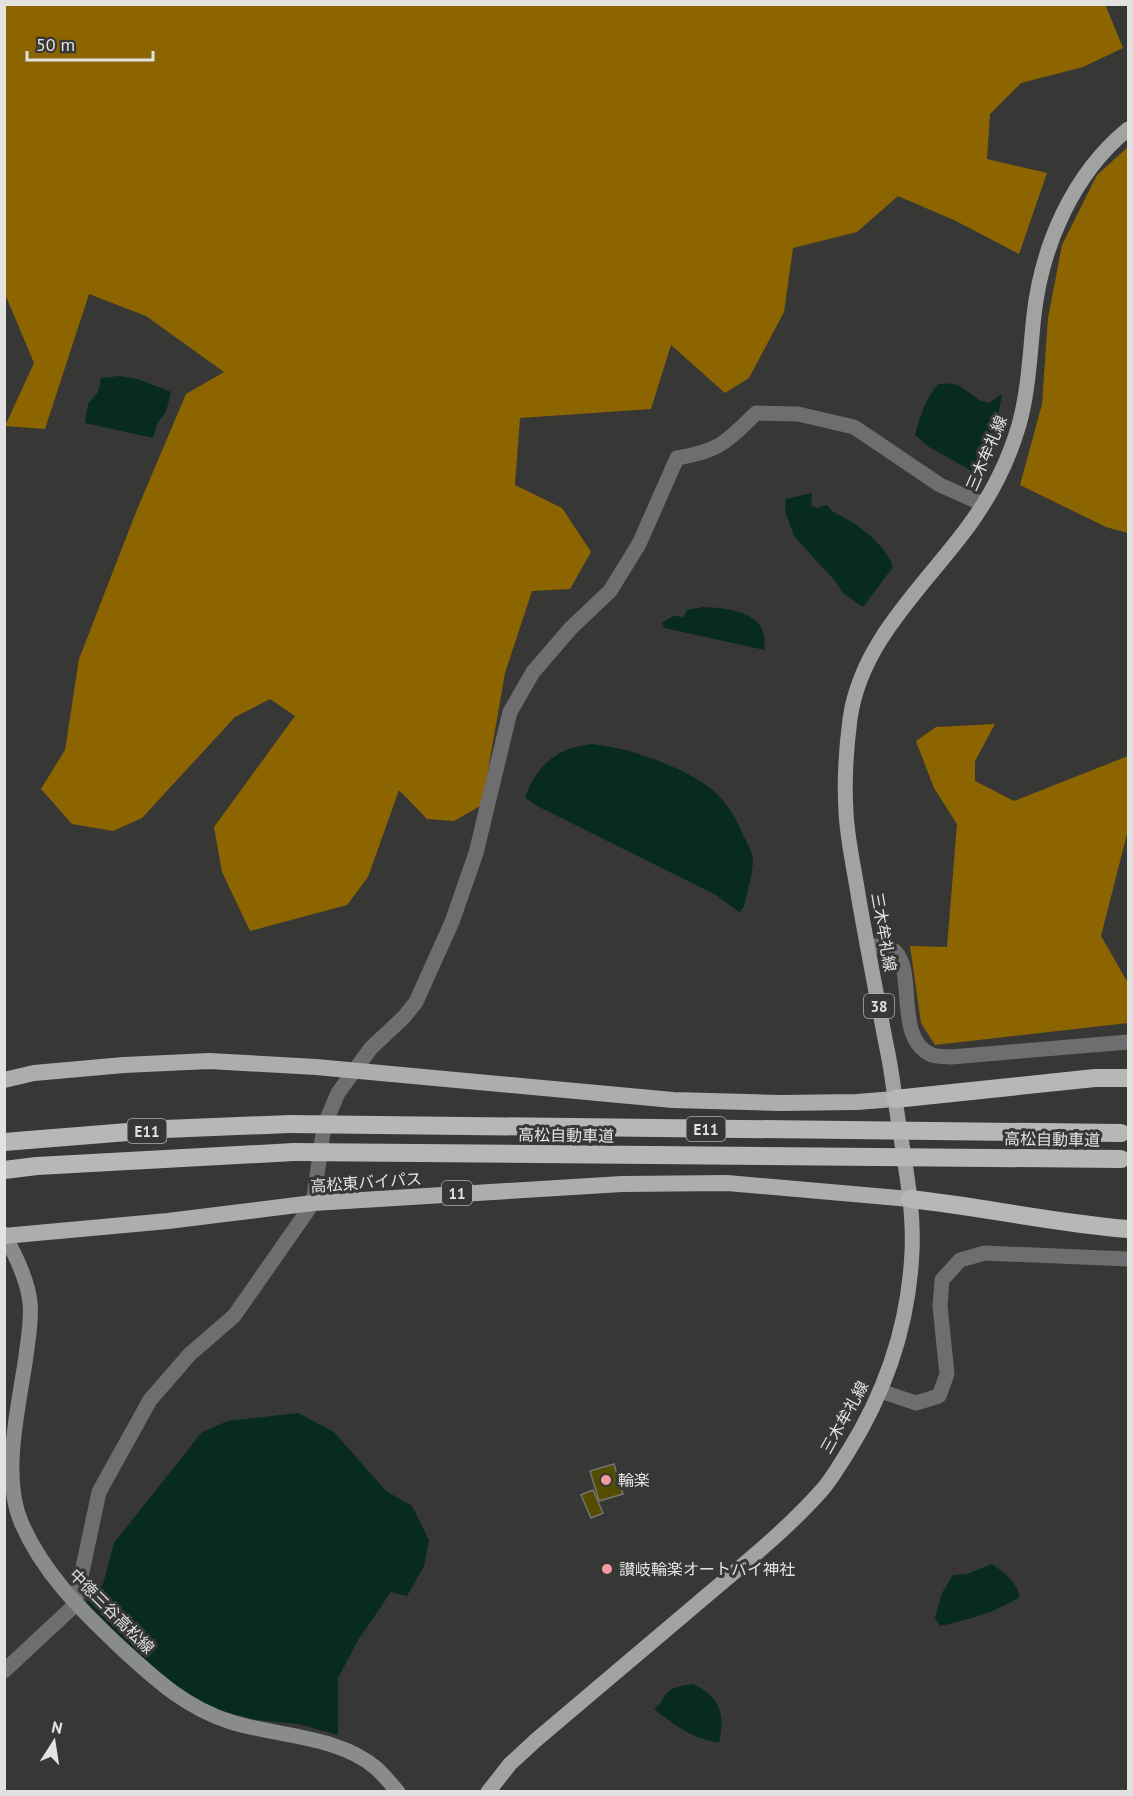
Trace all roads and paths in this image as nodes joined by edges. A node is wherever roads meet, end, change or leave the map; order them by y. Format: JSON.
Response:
{"nodes":[{"id":1,"x":1128,"y":129,"type":"edge"},
{"id":2,"x":983,"y":504,"type":"junction"},
{"id":3,"x":867,"y":946,"type":"junction"},
{"id":4,"x":1128,"y":1042,"type":"edge"},
{"id":5,"x":355,"y":1071,"type":"junction"},
{"id":6,"x":1128,"y":1078,"type":"edge"},
{"id":7,"x":4,"y":1080,"type":"edge"},
{"id":8,"x":895,"y":1099,"type":"junction"},
{"id":9,"x":1125,"y":1133,"type":"edge"},
{"id":10,"x":4,"y":1142,"type":"edge"},
{"id":11,"x":1124,"y":1160,"type":"edge"},
{"id":12,"x":4,"y":1170,"type":"edge"},
{"id":13,"x":910,"y":1199,"type":"junction"},
{"id":14,"x":313,"y":1203,"type":"junction"},
{"id":15,"x":1128,"y":1228,"type":"edge"},
{"id":16,"x":5,"y":1235,"type":"edge"},
{"id":17,"x":1128,"y":1259,"type":"edge"},
{"id":18,"x":880,"y":1391,"type":"junction"},
{"id":19,"x":75,"y":1605,"type":"junction"},
{"id":20,"x":4,"y":1671,"type":"edge"},
{"id":21,"x":398,"y":1791,"type":"edge"},
{"id":22,"x":488,"y":1791,"type":"edge"}],
"edges":[{"from":1,"to":2,"type":"main road","name":"三木牟礼線","number":"38"},
{"from":2,"to":3,"type":"main road","name":"三木牟礼線","number":"38"},
{"from":2,"to":5,"type":"street"},
{"from":3,"to":4,"type":"street"},
{"from":3,"to":8,"type":"main road","name":"三木牟礼線","number":"38"},
{"from":5,"to":7,"type":"highway"},
{"from":5,"to":8,"type":"highway"},
{"from":5,"to":14,"type":"street"},
{"from":6,"to":8,"type":"highway"},
{"from":8,"to":13,"type":"main road","name":"三木牟礼線","number":"38"},
{"from":9,"to":10,"type":"highway","name":"高松自動車道","number":"E11","bridge":true},
{"from":11,"to":12,"type":"highway","name":"高松自動車道","number":"E11","bridge":true},
{"from":13,"to":14,"type":"highway","name":"高松東バイパス","number":"11"},
{"from":13,"to":15,"type":"highway"},
{"from":13,"to":18,"type":"main road","name":"三木牟礼線","number":"38"},
{"from":14,"to":16,"type":"highway","name":"高松東バイパス","number":"11"},
{"from":14,"to":19,"type":"street"},
{"from":16,"to":19,"type":"main road","name":"中徳三谷高松線"},
{"from":17,"to":18,"type":"street"},
{"from":18,"to":22,"type":"main road","name":"三木牟礼線","number":"38"},
{"from":19,"to":20,"type":"street"},
{"from":19,"to":21,"type":"main road","name":"中徳三谷高松線"}]}
